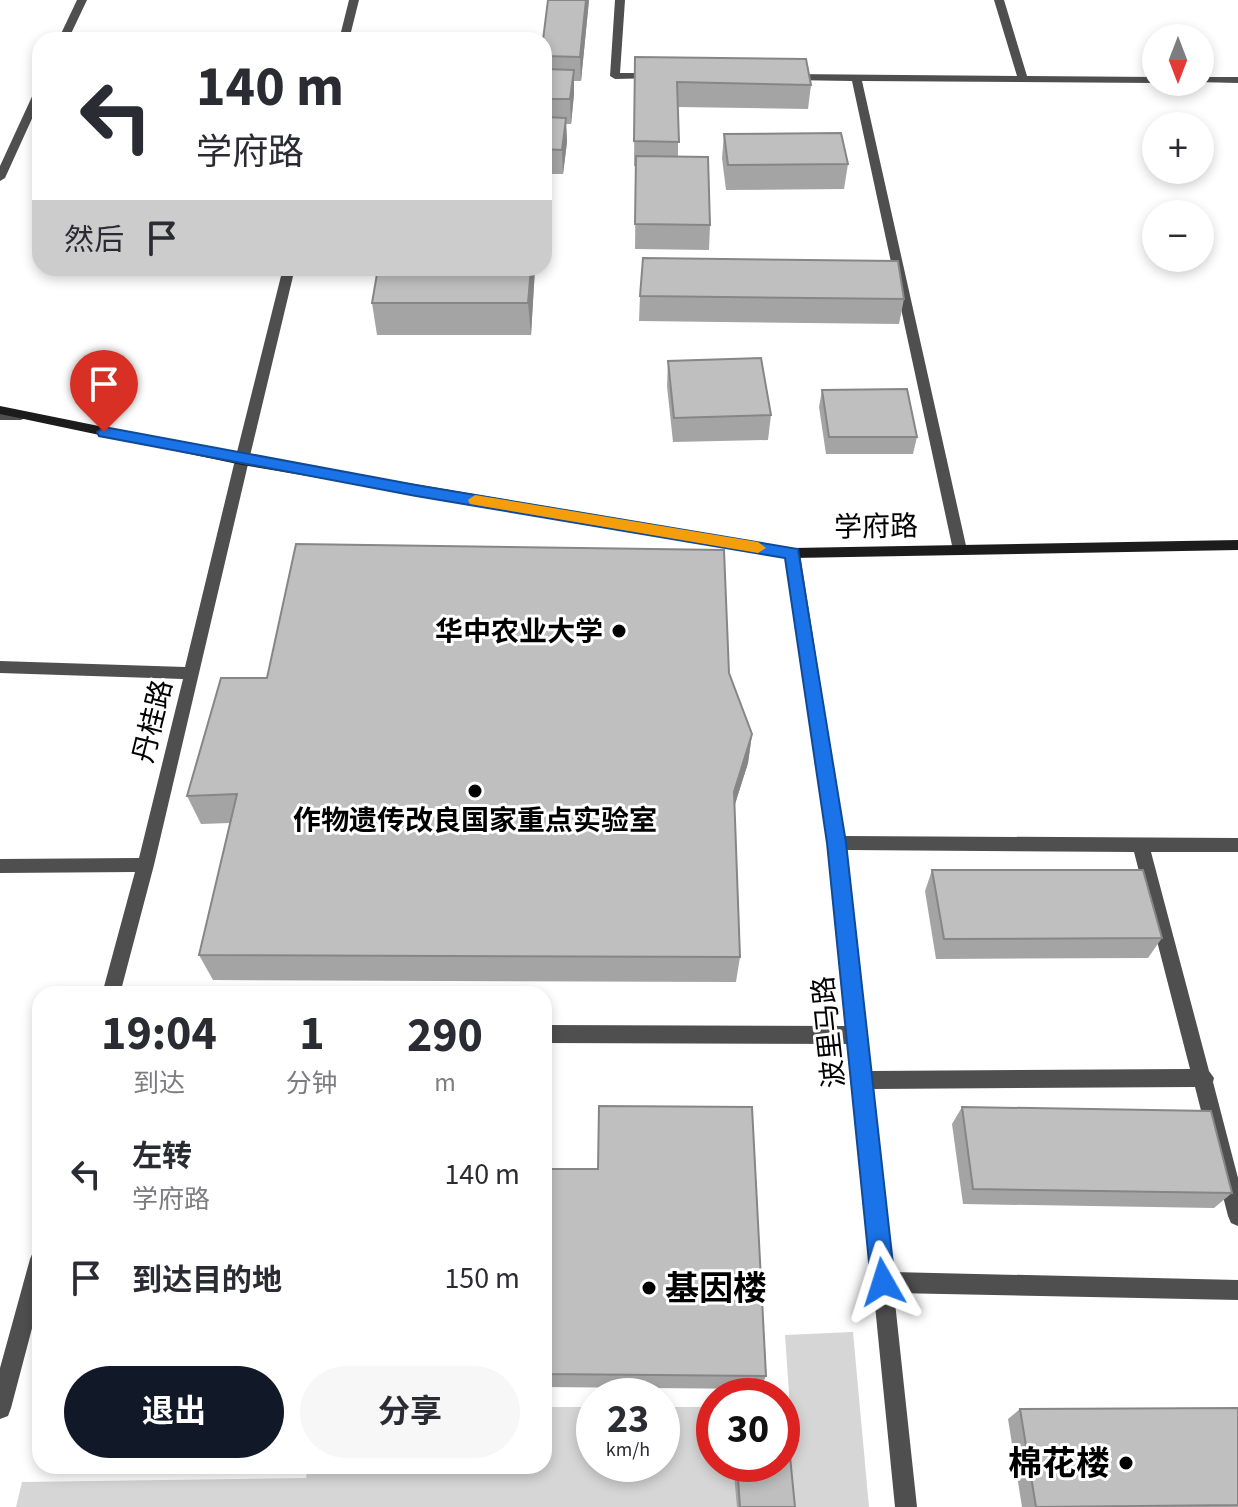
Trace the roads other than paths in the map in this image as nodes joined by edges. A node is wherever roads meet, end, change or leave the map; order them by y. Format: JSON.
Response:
{"nodes":[{"id":1,"x":82,"y":0,"type":"edge"},
{"id":2,"x":354,"y":0,"type":"edge"},
{"id":3,"x":620,"y":0,"type":"edge"},
{"id":4,"x":999,"y":0,"type":"edge"},
{"id":5,"x":67,"y":32,"type":"edge"},
{"id":6,"x":346,"y":32,"type":"edge"},
{"id":7,"x":660,"y":76,"type":"edge"},
{"id":8,"x":780,"y":77,"type":"edge"},
{"id":9,"x":856,"y":78,"type":"junction"},
{"id":10,"x":1023,"y":79,"type":"junction"},
{"id":11,"x":1142,"y":80,"type":"edge"},
{"id":12,"x":1214,"y":80,"type":"edge"},
{"id":13,"x":1238,"y":80,"type":"edge"},
{"id":14,"x":32,"y":108,"type":"edge"},
{"id":15,"x":0,"y":178,"type":"edge"},
{"id":16,"x":287,"y":276,"type":"edge"},
{"id":17,"x":0,"y":413,"type":"edge"},
{"id":18,"x":242,"y":460,"type":"junction"},
{"id":19,"x":1238,"y":545,"type":"edge"},
{"id":20,"x":960,"y":550,"type":"junction"},
{"id":21,"x":793,"y":553,"type":"junction"},
{"id":22,"x":0,"y":667,"type":"edge"},
{"id":23,"x":193,"y":673,"type":"junction"},
{"id":24,"x":837,"y":843,"type":"junction"},
{"id":25,"x":1141,"y":845,"type":"junction"},
{"id":26,"x":1238,"y":845,"type":"edge"},
{"id":27,"x":146,"y":865,"type":"junction"},
{"id":28,"x":0,"y":866,"type":"edge"},
{"id":29,"x":113,"y":986,"type":"edge"},
{"id":30,"x":552,"y":1034,"type":"edge"},
{"id":31,"x":857,"y":1035,"type":"junction"},
{"id":32,"x":1205,"y":1078,"type":"junction"},
{"id":33,"x":861,"y":1080,"type":"junction"},
{"id":34,"x":1238,"y":1216,"type":"edge"},
{"id":35,"x":883,"y":1282,"type":"junction"},
{"id":36,"x":32,"y":1289,"type":"edge"},
{"id":37,"x":1238,"y":1290,"type":"edge"},
{"id":38,"x":0,"y":1408,"type":"edge"},
{"id":39,"x":906,"y":1507,"type":"edge"}],
"edges":[{"from":1,"to":5,"type":"street"},
{"from":2,"to":6,"type":"street"},
{"from":3,"to":7,"type":"street"},
{"from":4,"to":10,"type":"street"},
{"from":8,"to":9,"type":"street"},
{"from":9,"to":10,"type":"street"},
{"from":9,"to":20,"type":"street"},
{"from":10,"to":11,"type":"street"},
{"from":12,"to":13,"type":"street"},
{"from":14,"to":15,"type":"street"},
{"from":16,"to":18,"type":"street","name":"丹桂路"},
{"from":17,"to":18,"type":"street","name":"学府路"},
{"from":18,"to":21,"type":"street","name":"学府路"},
{"from":18,"to":23,"type":"street","name":"丹桂路"},
{"from":19,"to":20,"type":"street","name":"学府路"},
{"from":20,"to":21,"type":"street","name":"学府路"},
{"from":21,"to":24,"type":"street","name":"波里马路"},
{"from":22,"to":23,"type":"street"},
{"from":23,"to":27,"type":"street","name":"丹桂路"},
{"from":24,"to":25,"type":"street"},
{"from":24,"to":31,"type":"street","name":"波里马路"},
{"from":25,"to":26,"type":"street"},
{"from":25,"to":32,"type":"street"},
{"from":27,"to":28,"type":"street"},
{"from":27,"to":29,"type":"street","name":"丹桂路"},
{"from":30,"to":31,"type":"street"},
{"from":31,"to":33,"type":"street","name":"波里马路"},
{"from":32,"to":33,"type":"street"},
{"from":32,"to":34,"type":"street"},
{"from":33,"to":35,"type":"street","name":"波里马路"},
{"from":35,"to":37,"type":"street"},
{"from":35,"to":39,"type":"street","name":"波里马路"},
{"from":36,"to":38,"type":"street"}]}
